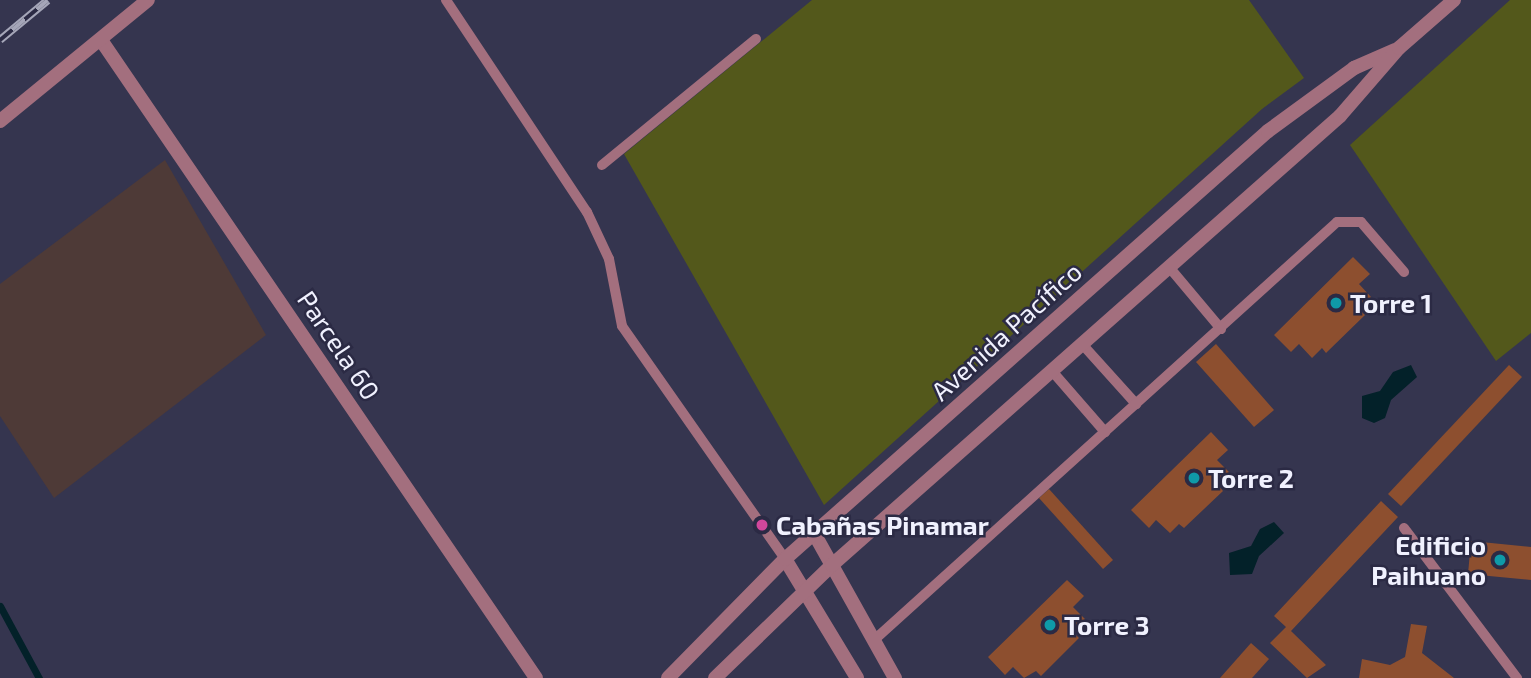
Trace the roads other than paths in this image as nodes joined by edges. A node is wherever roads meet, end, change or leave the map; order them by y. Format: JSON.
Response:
{"nodes":[{"id":1,"x":148,"y":0,"type":"edge"},
{"id":2,"x":446,"y":0,"type":"edge"},
{"id":3,"x":1454,"y":0,"type":"edge"},
{"id":4,"x":756,"y":39,"type":"dead end"},
{"id":5,"x":101,"y":40,"type":"junction"},
{"id":6,"x":1399,"y":48,"type":"junction"},
{"id":7,"x":0,"y":121,"type":"edge"},
{"id":8,"x":602,"y":165,"type":"dead end"},
{"id":9,"x":1169,"y":267,"type":"junction"},
{"id":10,"x":1404,"y":272,"type":"dead end"},
{"id":11,"x":1221,"y":329,"type":"junction"},
{"id":12,"x":1082,"y":344,"type":"junction"},
{"id":13,"x":1052,"y":371,"type":"junction"},
{"id":14,"x":1136,"y":404,"type":"junction"},
{"id":15,"x":1105,"y":432,"type":"junction"},
{"id":16,"x":1404,"y":528,"type":"dead end"},
{"id":17,"x":815,"y":535,"type":"junction"},
{"id":18,"x":785,"y":559,"type":"junction"},
{"id":19,"x":832,"y":565,"type":"junction"},
{"id":20,"x":807,"y":589,"type":"junction"},
{"id":21,"x":873,"y":641,"type":"junction"},
{"id":22,"x":536,"y":678,"type":"edge"},
{"id":23,"x":668,"y":678,"type":"edge"},
{"id":24,"x":715,"y":678,"type":"edge"},
{"id":25,"x":858,"y":678,"type":"edge"},
{"id":26,"x":895,"y":678,"type":"edge"},
{"id":27,"x":1517,"y":678,"type":"edge"}],
"edges":[{"from":1,"to":5,"type":"street"},
{"from":2,"to":18,"type":"lane"},
{"from":3,"to":6,"type":"street","name":"Avenida Pacífico"},
{"from":4,"to":8,"type":"lane"},
{"from":5,"to":7,"type":"street"},
{"from":5,"to":22,"type":"street","name":"Parcela 60"},
{"from":6,"to":9,"type":"street","name":"Avenida Pacífico"},
{"from":6,"to":17,"type":"street","name":"Avenida Pacífico"},
{"from":9,"to":11,"type":"lane"},
{"from":9,"to":12,"type":"street","name":"Avenida Pacífico"},
{"from":10,"to":11,"type":"lane"},
{"from":11,"to":14,"type":"lane"},
{"from":12,"to":13,"type":"street","name":"Avenida Pacífico"},
{"from":12,"to":14,"type":"lane"},
{"from":13,"to":15,"type":"lane"},
{"from":13,"to":19,"type":"street","name":"Avenida Pacífico"},
{"from":14,"to":15,"type":"lane"},
{"from":15,"to":21,"type":"lane"},
{"from":16,"to":27,"type":"lane"},
{"from":17,"to":18,"type":"street","name":"Avenida Pacífico"},
{"from":17,"to":19,"type":"street"},
{"from":18,"to":20,"type":"street"},
{"from":18,"to":23,"type":"street","name":"Avenida Pacífico"},
{"from":19,"to":20,"type":"street","name":"Avenida Pacífico"},
{"from":19,"to":21,"type":"street"},
{"from":20,"to":24,"type":"street","name":"Avenida Pacífico"},
{"from":20,"to":25,"type":"street"},
{"from":21,"to":26,"type":"street"}]}
